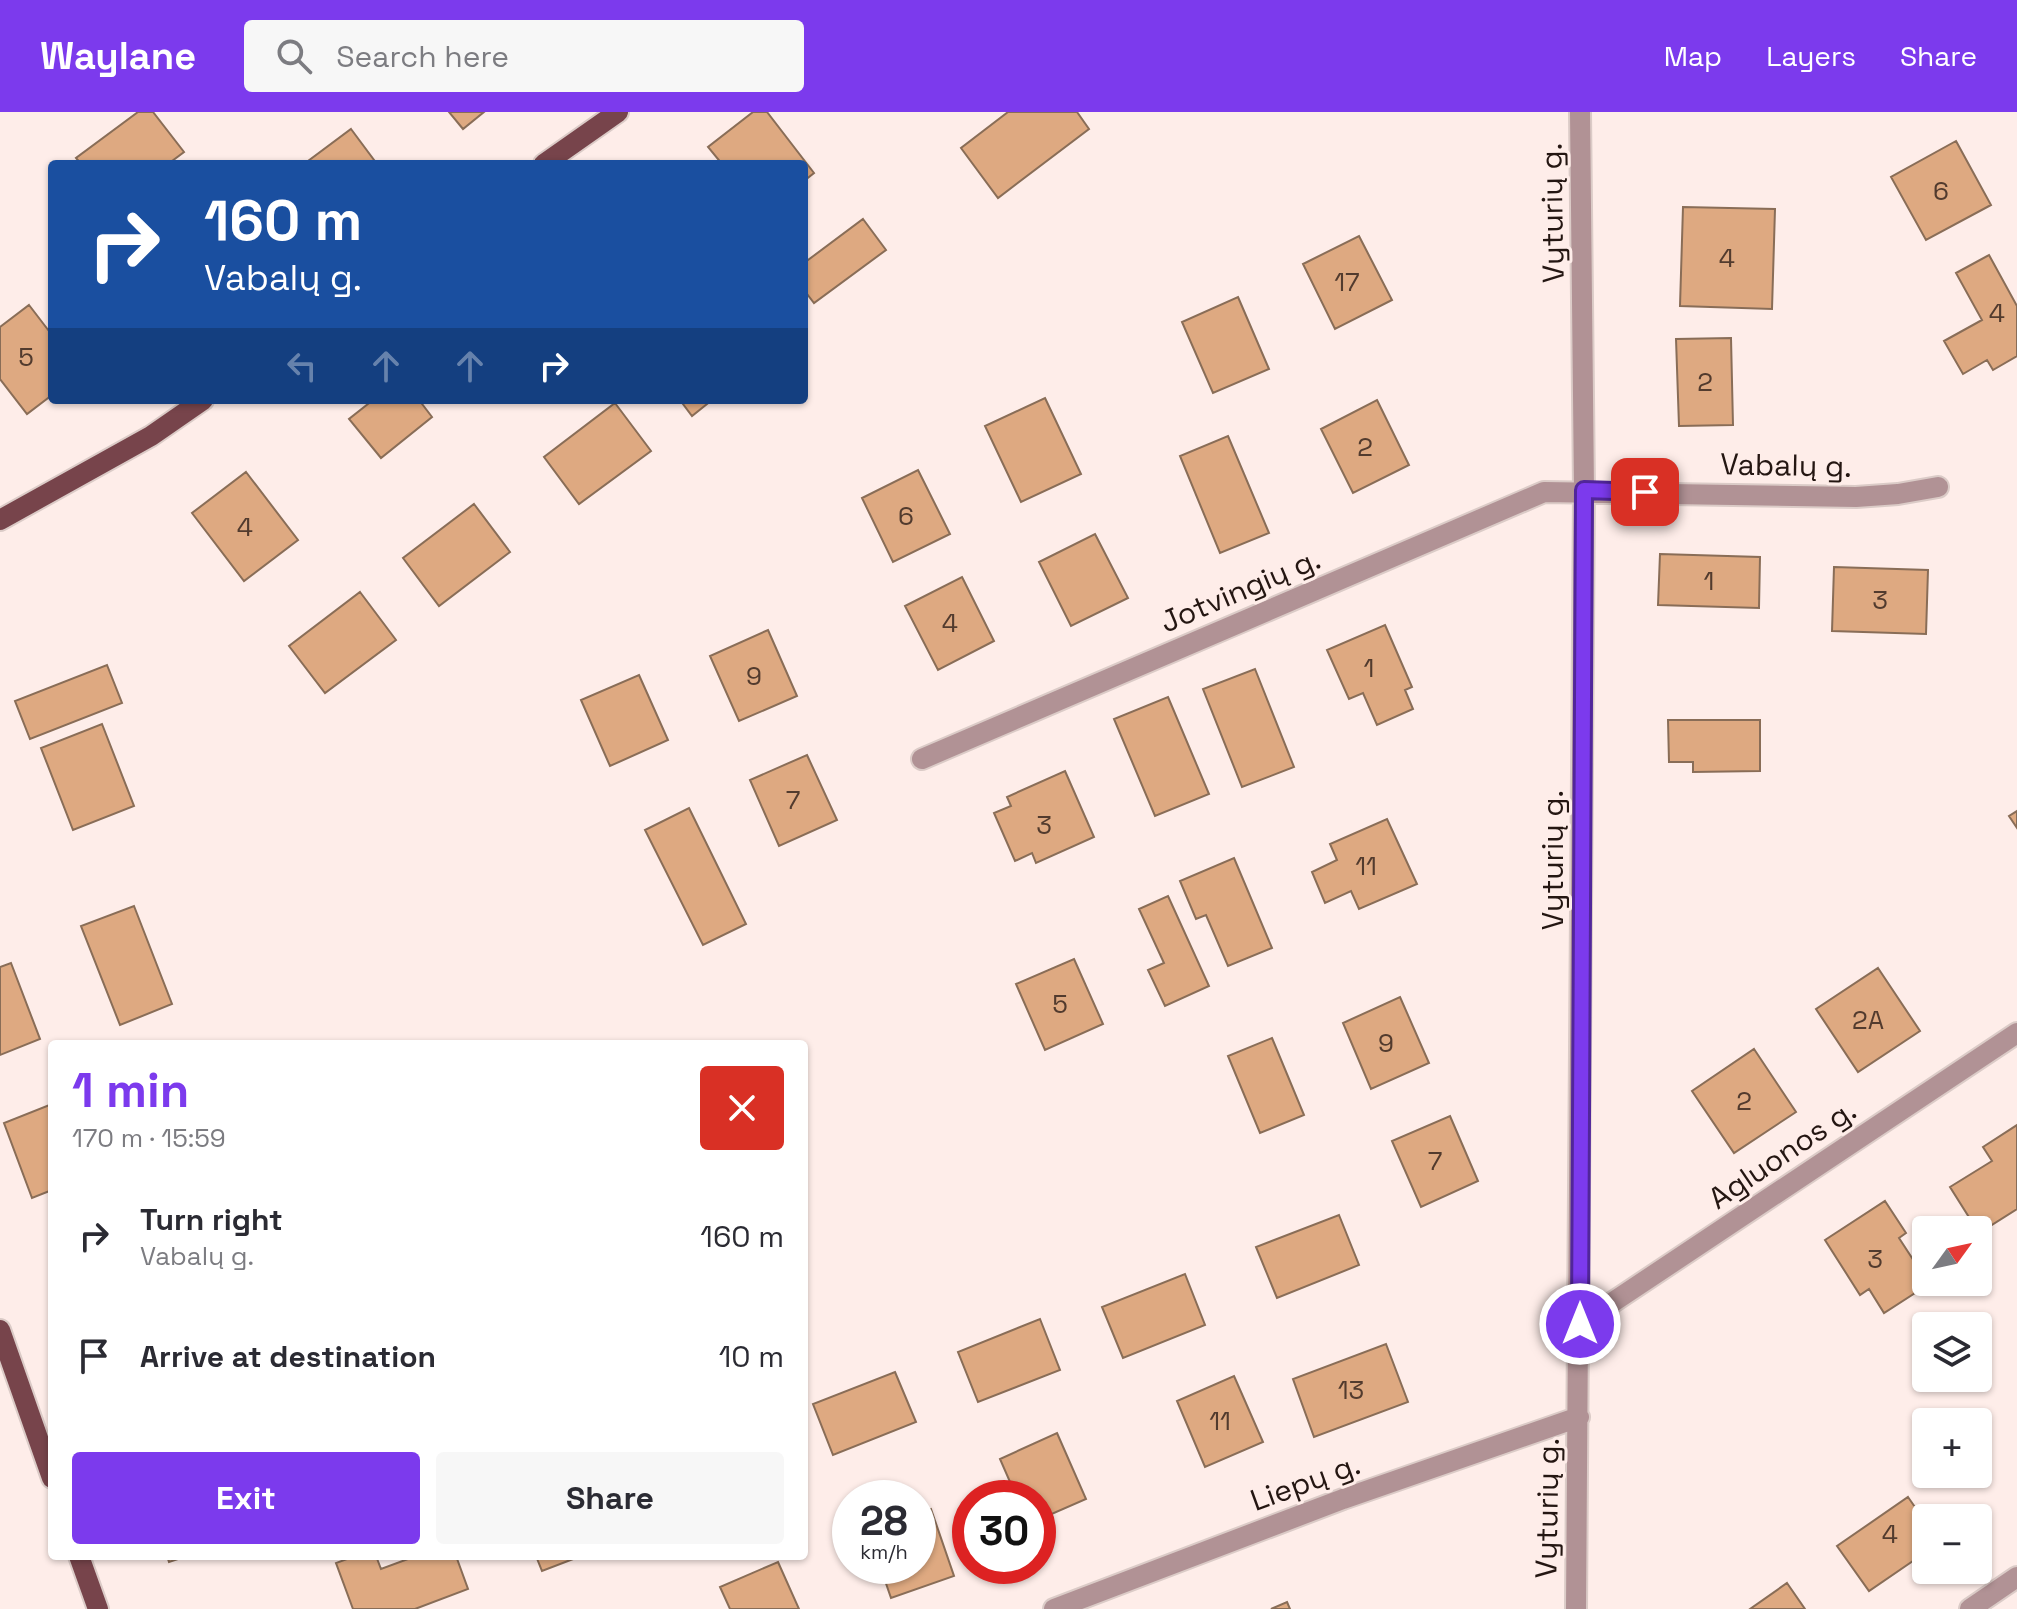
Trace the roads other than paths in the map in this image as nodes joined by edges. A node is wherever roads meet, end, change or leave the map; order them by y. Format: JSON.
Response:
{"nodes":[{"id":1,"x":618,"y":112,"type":"edge"},
{"id":2,"x":1580,"y":112,"type":"edge"},
{"id":3,"x":550,"y":160,"type":"edge"},
{"id":4,"x":197,"y":404,"type":"edge"},
{"id":5,"x":1938,"y":487,"type":"dead end"},
{"id":6,"x":1584,"y":490,"type":"junction"},
{"id":7,"x":0,"y":520,"type":"edge"},
{"id":8,"x":922,"y":759,"type":"dead end"},
{"id":9,"x":2017,"y":1033,"type":"edge"},
{"id":10,"x":1580,"y":1324,"type":"junction"},
{"id":11,"x":0,"y":1330,"type":"edge"},
{"id":12,"x":1579,"y":1417,"type":"junction"},
{"id":13,"x":48,"y":1467,"type":"edge"},
{"id":14,"x":80,"y":1560,"type":"edge"},
{"id":15,"x":2017,"y":1577,"type":"edge"},
{"id":16,"x":98,"y":1609,"type":"edge"},
{"id":17,"x":1054,"y":1609,"type":"edge"},
{"id":18,"x":1576,"y":1609,"type":"edge"},
{"id":19,"x":1970,"y":1609,"type":"edge"}],
"edges":[{"from":1,"to":3,"type":"main road"},
{"from":2,"to":6,"type":"street","name":"Vyturių g."},
{"from":4,"to":7,"type":"main road"},
{"from":5,"to":6,"type":"street","name":"Vabalų g."},
{"from":6,"to":8,"type":"street","name":"Jotvingių g."},
{"from":6,"to":10,"type":"street","name":"Vyturių g."},
{"from":9,"to":10,"type":"street","name":"Agluonos g."},
{"from":10,"to":12,"type":"street","name":"Vyturių g."},
{"from":11,"to":13,"type":"main road"},
{"from":12,"to":17,"type":"street","name":"Liepų g."},
{"from":12,"to":18,"type":"street","name":"Vyturių g."},
{"from":14,"to":16,"type":"main road"},
{"from":15,"to":19,"type":"street"}]}
